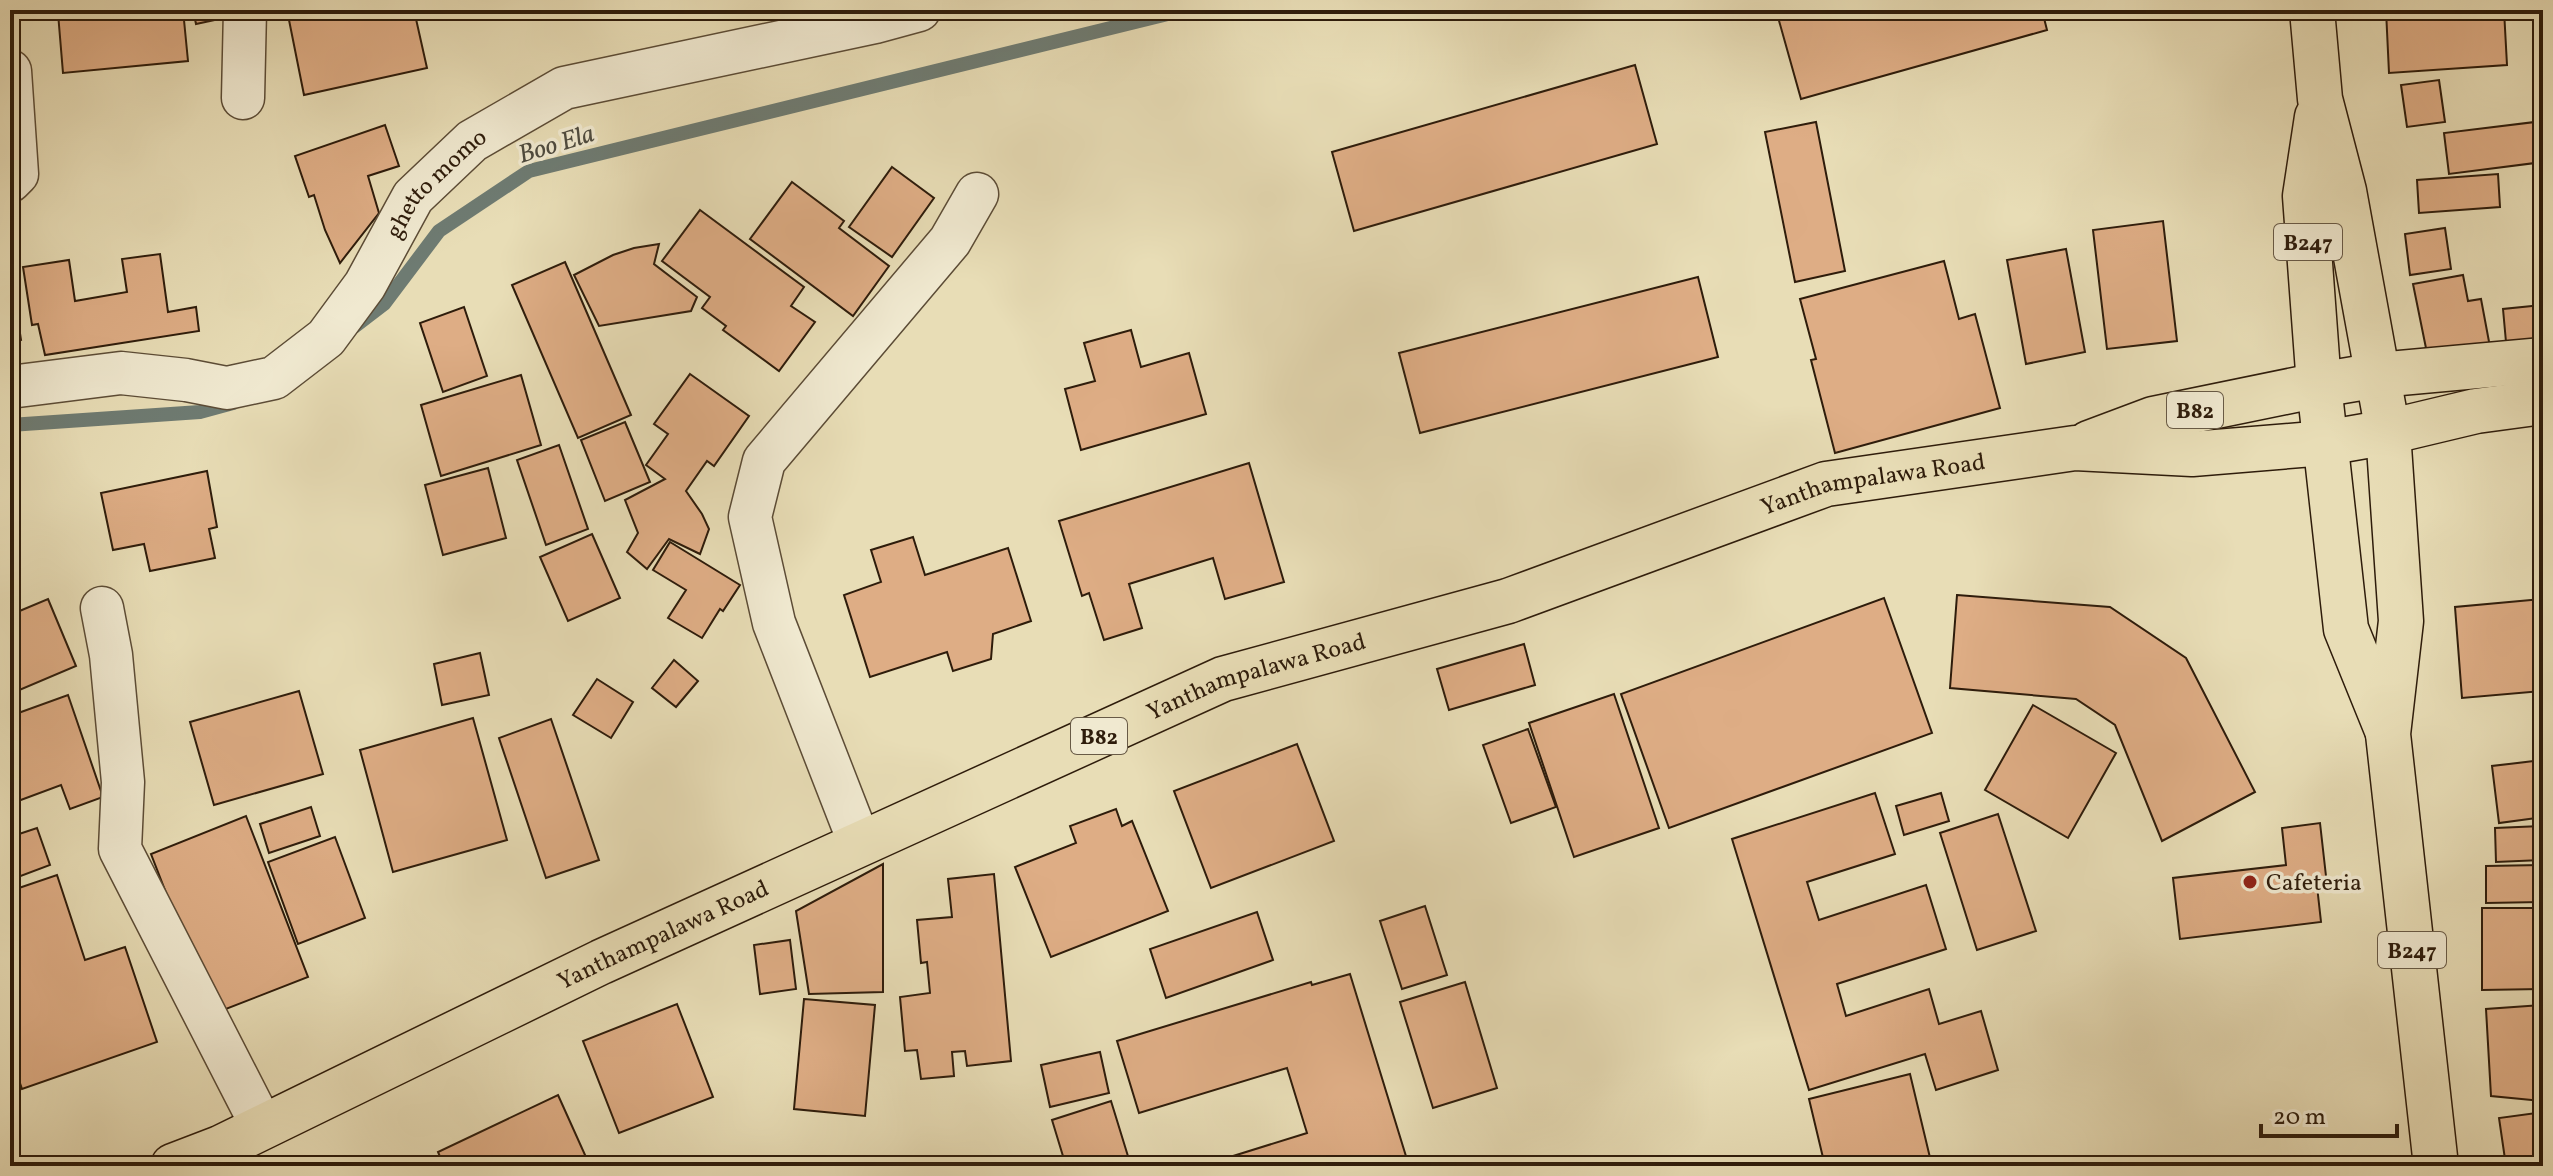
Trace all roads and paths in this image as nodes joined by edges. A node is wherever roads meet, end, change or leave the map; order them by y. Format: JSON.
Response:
{"nodes":[{"id":1,"x":245,"y":10,"type":"edge"},
{"id":2,"x":919,"y":10,"type":"edge"},
{"id":3,"x":2312,"y":10,"type":"edge"},
{"id":4,"x":10,"y":71,"type":"edge"},
{"id":5,"x":243,"y":98,"type":"dead end"},
{"id":6,"x":2320,"y":99,"type":"junction"},
{"id":7,"x":10,"y":181,"type":"edge"},
{"id":8,"x":977,"y":194,"type":"dead end"},
{"id":9,"x":2543,"y":360,"type":"edge"},
{"id":10,"x":2349,"y":380,"type":"junction"},
{"id":11,"x":10,"y":387,"type":"edge"},
{"id":12,"x":2543,"y":402,"type":"edge"},
{"id":13,"x":2357,"y":438,"type":"junction"},
{"id":14,"x":2075,"y":448,"type":"junction"},
{"id":15,"x":102,"y":608,"type":"dead end"},
{"id":16,"x":2388,"y":734,"type":"junction"},
{"id":17,"x":860,"y":844,"type":"junction"},
{"id":18,"x":262,"y":1126,"type":"junction"},
{"id":19,"x":173,"y":1166,"type":"edge"},
{"id":20,"x":2436,"y":1166,"type":"edge"}],
"edges":[{"from":1,"to":5,"type":"street"},
{"from":2,"to":11,"type":"street","name":"ghetto momo"},
{"from":3,"to":6,"type":"main road","number":"B247"},
{"from":4,"to":7,"type":"street"},
{"from":6,"to":10,"type":"main road","number":"B247"},
{"from":6,"to":10,"type":"main road","number":"B247"},
{"from":8,"to":17,"type":"street"},
{"from":9,"to":10,"type":"main road","number":"B82"},
{"from":10,"to":13,"type":"main road"},
{"from":10,"to":13,"type":"main road"},
{"from":10,"to":14,"type":"main road","name":"Yanthampalawa Road","number":"B82"},
{"from":12,"to":13,"type":"main road","number":"B82"},
{"from":13,"to":14,"type":"main road","name":"Yanthampalawa Road","number":"B82"},
{"from":13,"to":16,"type":"main road","number":"B247"},
{"from":13,"to":16,"type":"main road","number":"B247"},
{"from":14,"to":17,"type":"main road","name":"Yanthampalawa Road","number":"B82"},
{"from":15,"to":18,"type":"street"},
{"from":16,"to":20,"type":"main road","number":"B247"},
{"from":17,"to":18,"type":"main road","name":"Yanthampalawa Road","number":"B82"},
{"from":18,"to":19,"type":"main road","name":"Yanthampalawa Road","number":"B82"}]}
